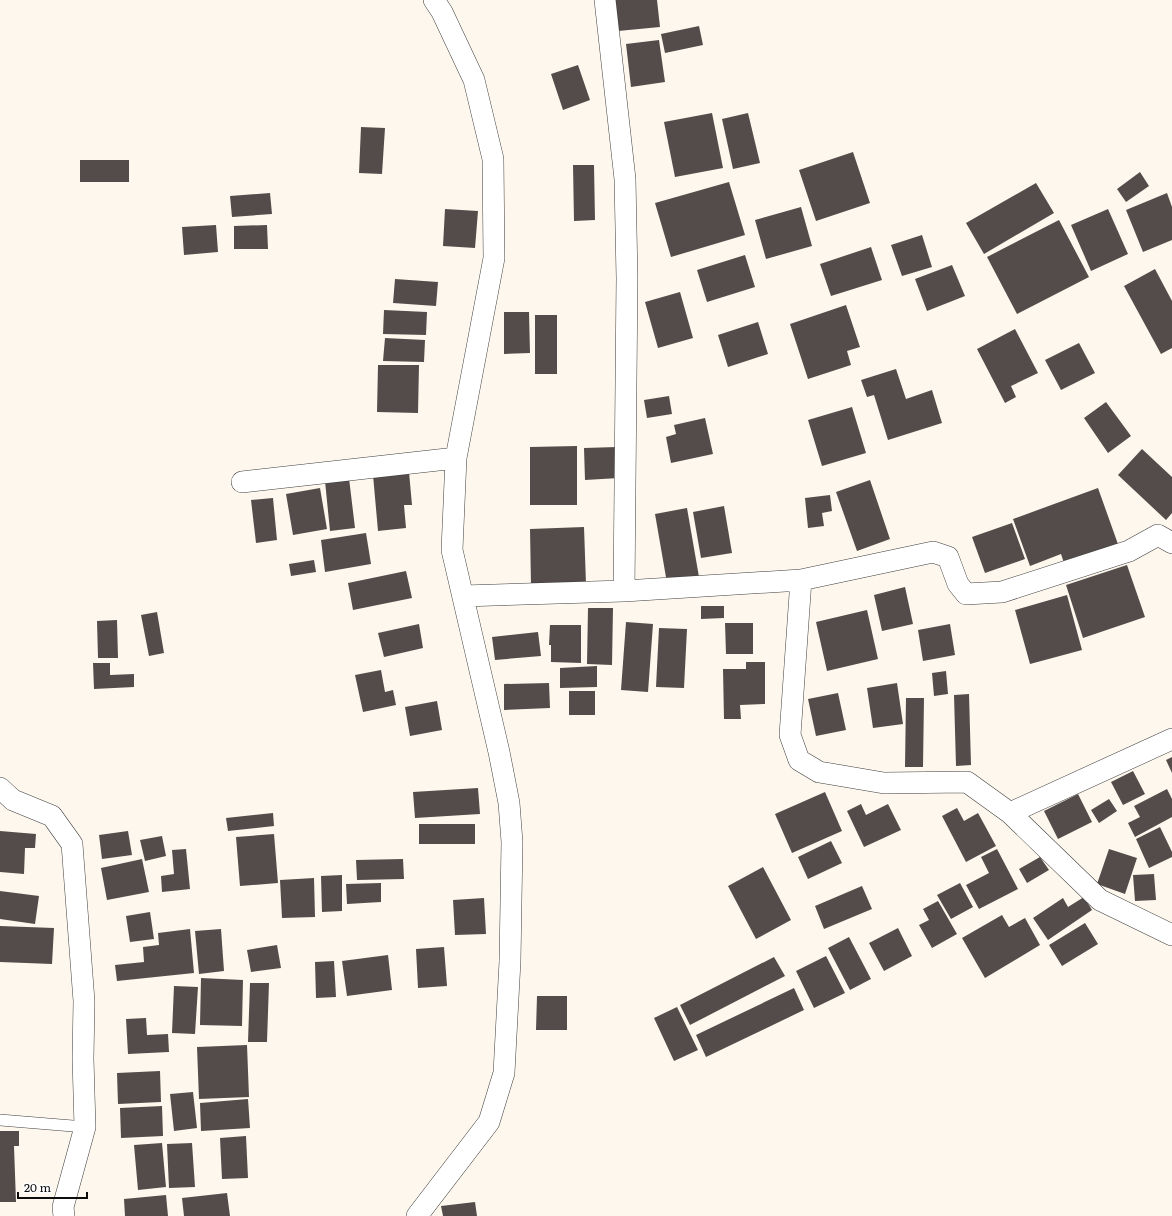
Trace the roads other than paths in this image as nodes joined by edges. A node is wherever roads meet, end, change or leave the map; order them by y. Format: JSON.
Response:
{"nodes":[{"id":1,"x":434,"y":0,"type":"edge"},
{"id":2,"x":604,"y":0,"type":"edge"},
{"id":3,"x":456,"y":458,"type":"junction"},
{"id":4,"x":242,"y":482,"type":"dead end"},
{"id":5,"x":1172,"y":543,"type":"edge"},
{"id":6,"x":801,"y":580,"type":"junction"},
{"id":7,"x":624,"y":591,"type":"junction"},
{"id":8,"x":463,"y":596,"type":"junction"},
{"id":9,"x":1172,"y":739,"type":"edge"},
{"id":10,"x":0,"y":788,"type":"edge"},
{"id":11,"x":1010,"y":813,"type":"junction"},
{"id":12,"x":1172,"y":935,"type":"edge"},
{"id":13,"x":0,"y":1120,"type":"edge"},
{"id":14,"x":85,"y":1127,"type":"junction"},
{"id":15,"x":64,"y":1216,"type":"edge"},
{"id":16,"x":417,"y":1216,"type":"edge"}],
"edges":[{"from":1,"to":3,"type":"street"},
{"from":2,"to":7,"type":"street"},
{"from":3,"to":4,"type":"street"},
{"from":3,"to":8,"type":"street"},
{"from":5,"to":6,"type":"street"},
{"from":6,"to":7,"type":"street"},
{"from":6,"to":11,"type":"street"},
{"from":7,"to":8,"type":"street"},
{"from":8,"to":16,"type":"street"},
{"from":9,"to":11,"type":"street"},
{"from":10,"to":14,"type":"street"},
{"from":11,"to":12,"type":"street"},
{"from":13,"to":14,"type":"lane"},
{"from":14,"to":15,"type":"street"}]}
